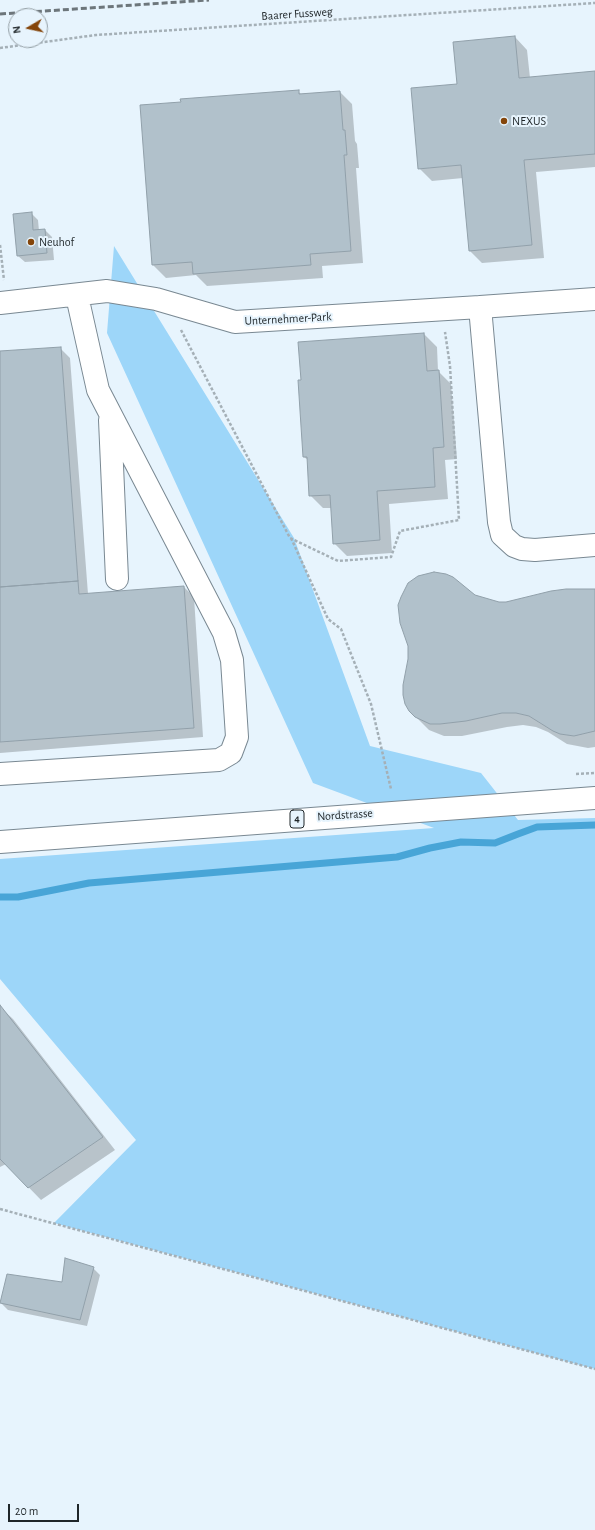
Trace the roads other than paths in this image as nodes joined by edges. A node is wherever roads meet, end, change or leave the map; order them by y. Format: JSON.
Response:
{"nodes":[{"id":1,"x":76,"y":296,"type":"junction"},
{"id":2,"x":595,"y":299,"type":"edge"},
{"id":3,"x":3,"y":303,"type":"edge"},
{"id":4,"x":480,"y":307,"type":"junction"},
{"id":5,"x":110,"y":413,"type":"junction"},
{"id":6,"x":595,"y":545,"type":"edge"},
{"id":7,"x":117,"y":579,"type":"dead end"},
{"id":8,"x":0,"y":774,"type":"edge"},
{"id":9,"x":595,"y":798,"type":"edge"},
{"id":10,"x":0,"y":842,"type":"edge"}],
"edges":[{"from":1,"to":3,"type":"main road","name":"Unternehmer-Park"},
{"from":1,"to":4,"type":"main road","name":"Unternehmer-Park"},
{"from":1,"to":5,"type":"main road"},
{"from":2,"to":4,"type":"main road","name":"Unternehmer-Park"},
{"from":4,"to":6,"type":"main road"},
{"from":5,"to":7,"type":"main road"},
{"from":5,"to":8,"type":"main road"},
{"from":9,"to":10,"type":"main road","name":"Nordstrasse","number":"4"}]}
